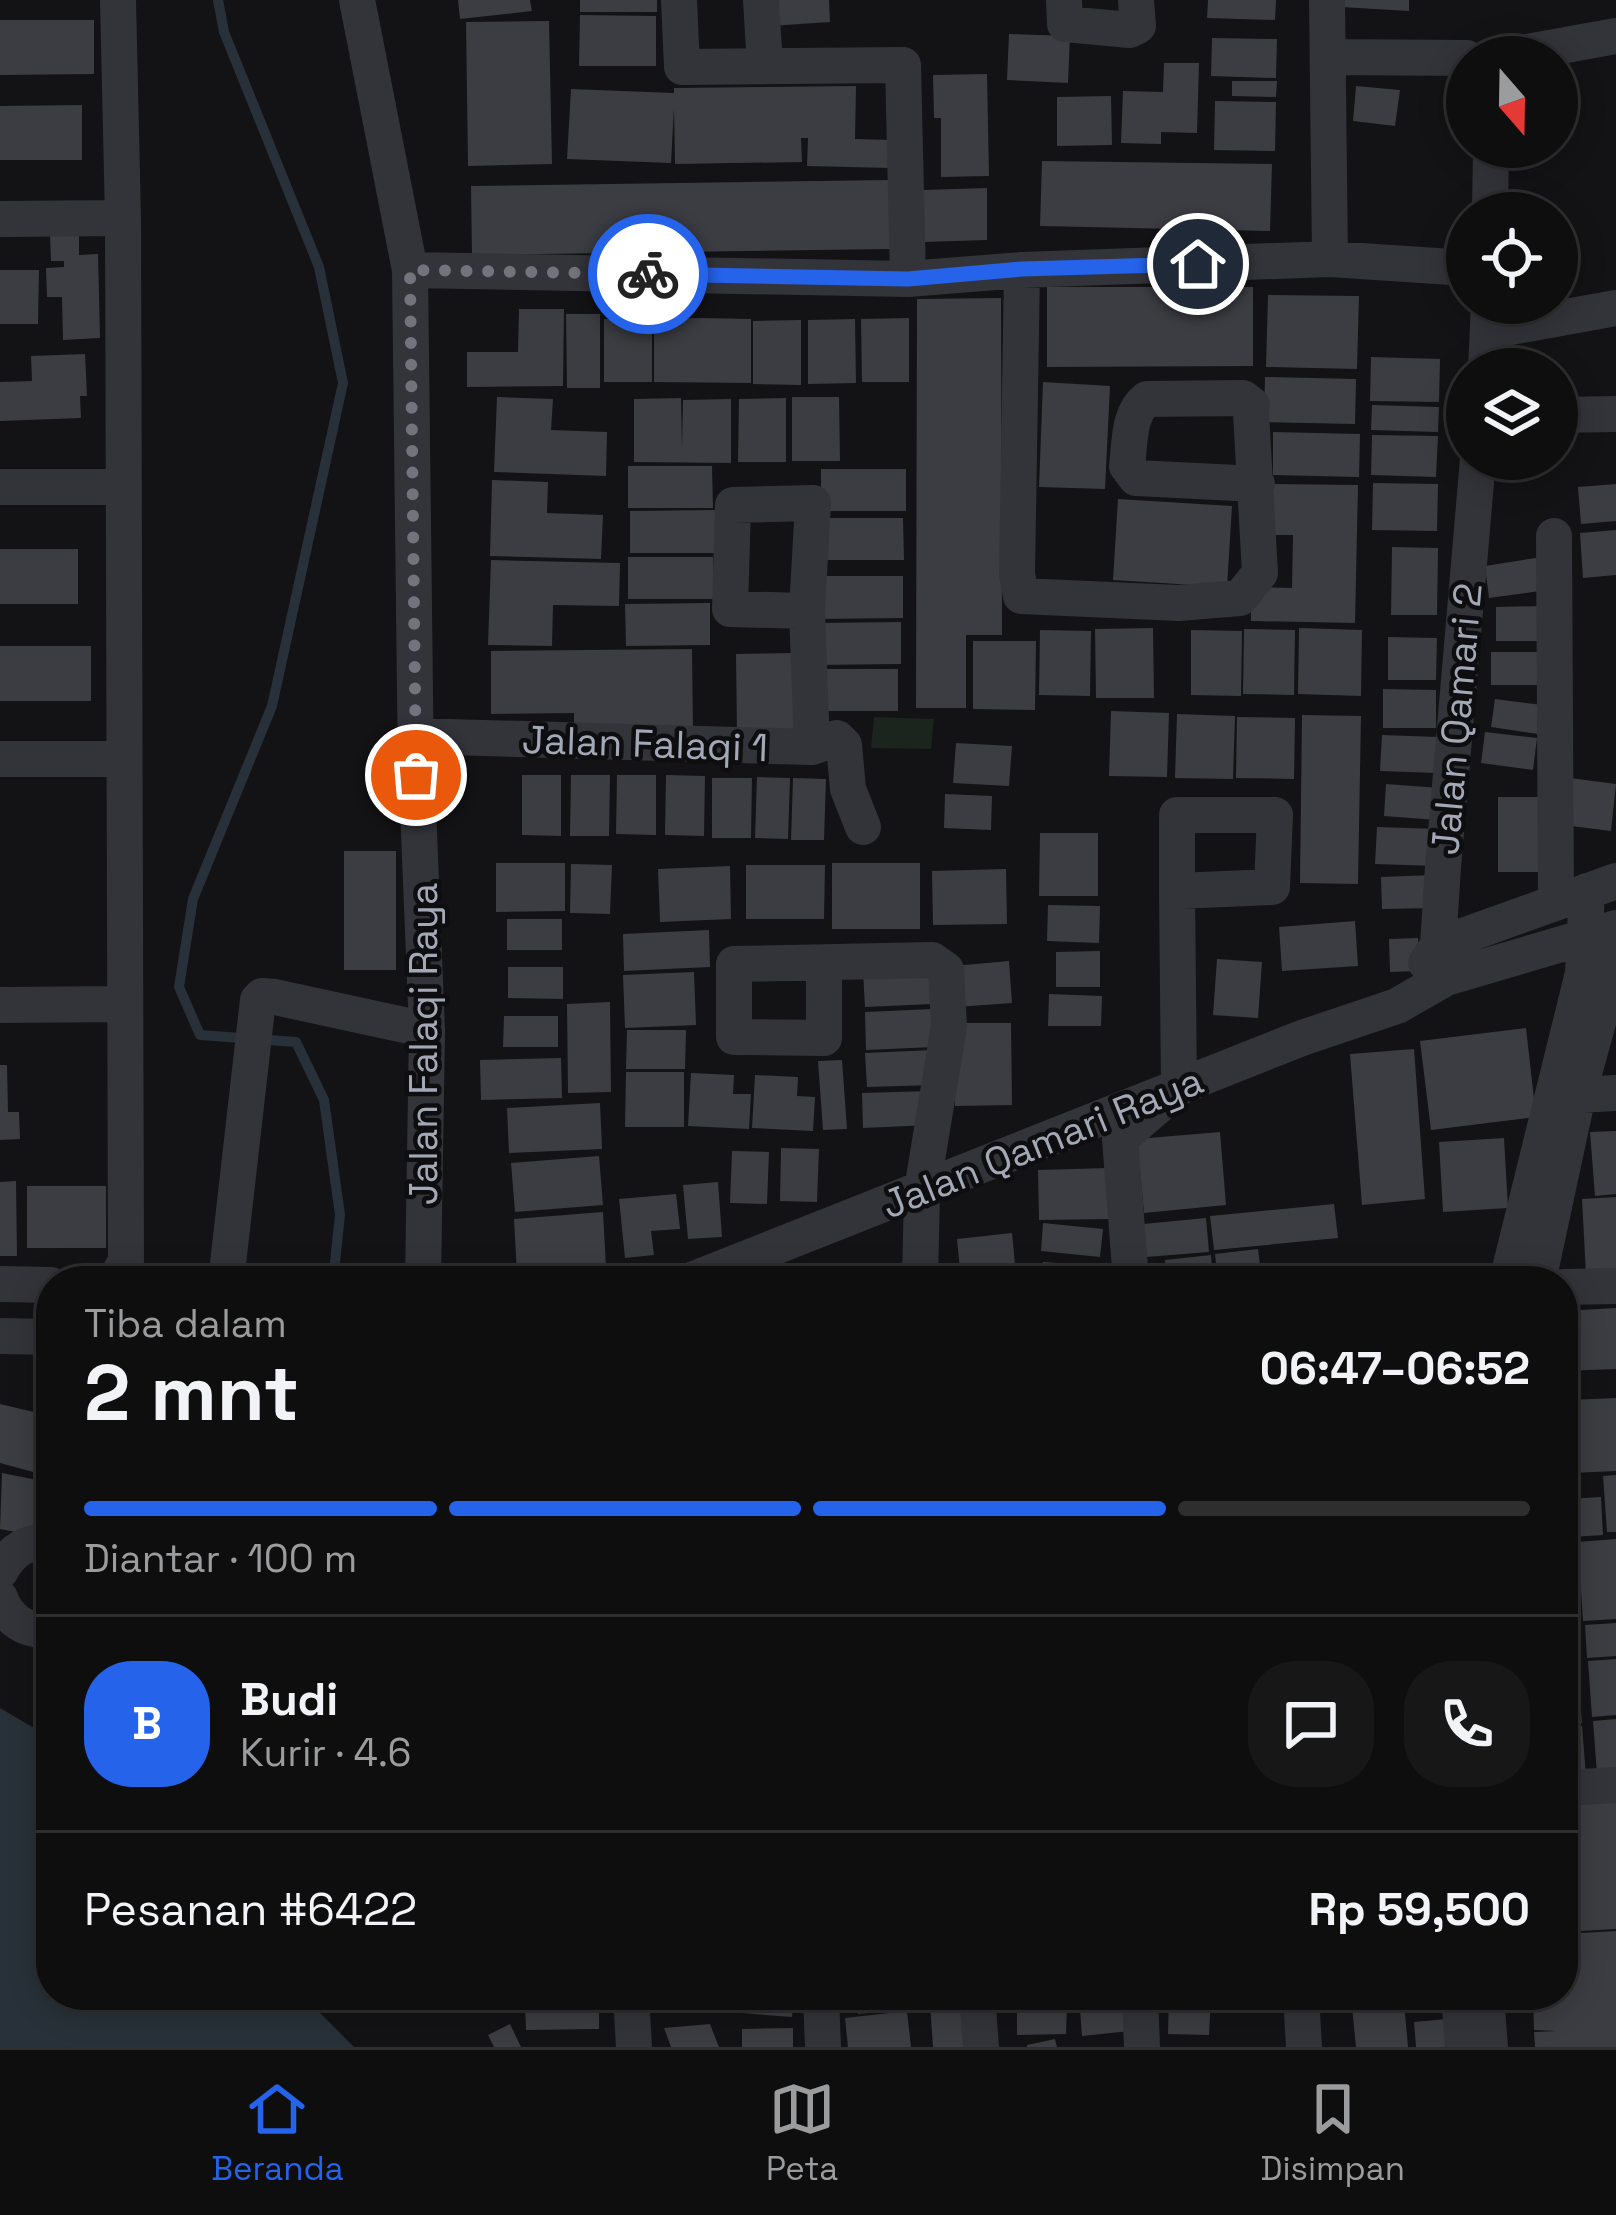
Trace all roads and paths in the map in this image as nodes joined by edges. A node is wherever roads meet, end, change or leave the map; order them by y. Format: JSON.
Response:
{"nodes":[{"id":1,"x":118,"y":0,"type":"edge"},
{"id":2,"x":357,"y":0,"type":"edge"},
{"id":3,"x":679,"y":0,"type":"edge"},
{"id":4,"x":760,"y":0,"type":"edge"},
{"id":5,"x":1064,"y":0,"type":"edge"},
{"id":6,"x":1136,"y":0,"type":"edge"},
{"id":7,"x":1327,"y":0,"type":"edge"},
{"id":8,"x":1616,"y":36,"type":"edge"},
{"id":9,"x":1578,"y":43,"type":"edge"},
{"id":10,"x":1330,"y":57,"type":"junction"},
{"id":11,"x":1446,"y":58,"type":"edge"},
{"id":12,"x":765,"y":66,"type":"junction"},
{"id":13,"x":122,"y":218,"type":"junction"},
{"id":14,"x":0,"y":219,"type":"edge"},
{"id":15,"x":1330,"y":259,"type":"junction"},
{"id":16,"x":1446,"y":267,"type":"edge"},
{"id":17,"x":1022,"y":269,"type":"junction"},
{"id":18,"x":410,"y":270,"type":"junction"},
{"id":19,"x":908,"y":279,"type":"junction"},
{"id":20,"x":1616,"y":308,"type":"edge"},
{"id":21,"x":1578,"y":311,"type":"edge"},
{"id":22,"x":1616,"y":414,"type":"edge"},
{"id":23,"x":1578,"y":415,"type":"edge"},
{"id":24,"x":1476,"y":480,"type":"edge"},
{"id":25,"x":1257,"y":484,"type":"dead end"},
{"id":26,"x":122,"y":487,"type":"junction"},
{"id":27,"x":0,"y":488,"type":"edge"},
{"id":28,"x":1554,"y":536,"type":"dead end"},
{"id":29,"x":807,"y":611,"type":"dead end"},
{"id":30,"x":413,"y":736,"type":"junction"},
{"id":31,"x":812,"y":748,"type":"junction"},
{"id":32,"x":0,"y":759,"type":"edge"},
{"id":33,"x":122,"y":759,"type":"junction"},
{"id":34,"x":863,"y":827,"type":"dead end"},
{"id":35,"x":1177,"y":891,"type":"dead end"},
{"id":36,"x":1586,"y":891,"type":"edge"},
{"id":37,"x":1606,"y":940,"type":"edge"},
{"id":38,"x":1442,"y":962,"type":"junction"},
{"id":39,"x":824,"y":964,"type":"dead end"},
{"id":40,"x":122,"y":1004,"type":"junction"},
{"id":41,"x":0,"y":1005,"type":"edge"},
{"id":42,"x":427,"y":1030,"type":"junction"},
{"id":43,"x":1179,"y":1088,"type":"junction"},
{"id":44,"x":1616,"y":1093,"type":"edge"},
{"id":45,"x":1578,"y":1095,"type":"junction"},
{"id":46,"x":922,"y":1190,"type":"junction"},
{"id":47,"x":124,"y":1266,"type":"edge"},
{"id":48,"x":228,"y":1266,"type":"edge"},
{"id":49,"x":423,"y":1266,"type":"edge"},
{"id":50,"x":727,"y":1266,"type":"edge"},
{"id":51,"x":920,"y":1266,"type":"edge"},
{"id":52,"x":1130,"y":1266,"type":"edge"},
{"id":53,"x":1511,"y":1266,"type":"edge"},
{"id":54,"x":1541,"y":1266,"type":"edge"},
{"id":55,"x":0,"y":1285,"type":"edge"},
{"id":56,"x":36,"y":1285,"type":"edge"},
{"id":57,"x":1616,"y":1286,"type":"edge"},
{"id":58,"x":1578,"y":1287,"type":"edge"},
{"id":59,"x":0,"y":1336,"type":"edge"},
{"id":60,"x":36,"y":1337,"type":"edge"},
{"id":61,"x":36,"y":1545,"type":"edge"},
{"id":62,"x":0,"y":1571,"type":"edge"},
{"id":63,"x":0,"y":1598,"type":"edge"},
{"id":64,"x":36,"y":1628,"type":"edge"},
{"id":65,"x":1616,"y":1785,"type":"edge"},
{"id":66,"x":1578,"y":1787,"type":"edge"},
{"id":67,"x":632,"y":2010,"type":"edge"},
{"id":68,"x":822,"y":2010,"type":"edge"},
{"id":69,"x":978,"y":2010,"type":"edge"},
{"id":70,"x":1141,"y":2010,"type":"edge"},
{"id":71,"x":1302,"y":2010,"type":"edge"},
{"id":72,"x":1460,"y":2010,"type":"edge"},
{"id":73,"x":1487,"y":2010,"type":"edge"},
{"id":74,"x":634,"y":2047,"type":"edge"},
{"id":75,"x":823,"y":2047,"type":"edge"},
{"id":76,"x":981,"y":2047,"type":"edge"},
{"id":77,"x":1142,"y":2047,"type":"edge"},
{"id":78,"x":1304,"y":2047,"type":"edge"},
{"id":79,"x":1462,"y":2047,"type":"edge"},
{"id":80,"x":1490,"y":2047,"type":"edge"}],
"edges":[{"from":1,"to":13,"type":"street"},
{"from":2,"to":18,"type":"street","name":"Jalan Falaqi Raya"},
{"from":3,"to":12,"type":"street"},
{"from":4,"to":12,"type":"street"},
{"from":5,"to":6,"type":"street"},
{"from":7,"to":10,"type":"street"},
{"from":8,"to":9,"type":"street"},
{"from":10,"to":11,"type":"street"},
{"from":10,"to":15,"type":"street"},
{"from":12,"to":19,"type":"street"},
{"from":13,"to":14,"type":"street"},
{"from":13,"to":26,"type":"street"},
{"from":15,"to":16,"type":"street"},
{"from":15,"to":17,"type":"street"},
{"from":17,"to":19,"type":"street"},
{"from":17,"to":25,"type":"street"},
{"from":18,"to":19,"type":"street"},
{"from":18,"to":30,"type":"street","name":"Jalan Falaqi Raya"},
{"from":20,"to":21,"type":"street"},
{"from":22,"to":23,"type":"street"},
{"from":24,"to":38,"type":"street","name":"Jalan Qamari 2"},
{"from":26,"to":27,"type":"street"},
{"from":26,"to":33,"type":"street"},
{"from":28,"to":36,"type":"street"},
{"from":29,"to":31,"type":"street","name":"Jalan Falaqi 1"},
{"from":30,"to":31,"type":"street","name":"Jalan Falaqi 1"},
{"from":30,"to":42,"type":"street","name":"Jalan Falaqi Raya"},
{"from":31,"to":34,"type":"street"},
{"from":32,"to":33,"type":"street"},
{"from":33,"to":40,"type":"street"},
{"from":35,"to":43,"type":"street"},
{"from":36,"to":37,"type":"street"},
{"from":36,"to":38,"type":"street"},
{"from":37,"to":38,"type":"street"},
{"from":37,"to":45,"type":"street"},
{"from":37,"to":53,"type":"street"},
{"from":38,"to":43,"type":"street","name":"Jalan Qamari Raya"},
{"from":39,"to":46,"type":"street"},
{"from":40,"to":41,"type":"street"},
{"from":40,"to":47,"type":"street"},
{"from":42,"to":48,"type":"street"},
{"from":42,"to":49,"type":"street","name":"Jalan Falaqi Raya"},
{"from":43,"to":46,"type":"street","name":"Jalan Qamari Raya"},
{"from":43,"to":52,"type":"street"},
{"from":44,"to":45,"type":"street"},
{"from":45,"to":54,"type":"street"},
{"from":46,"to":50,"type":"street","name":"Jalan Qamari Raya"},
{"from":46,"to":51,"type":"street"},
{"from":55,"to":56,"type":"street"},
{"from":57,"to":58,"type":"street"},
{"from":59,"to":60,"type":"street"},
{"from":61,"to":62,"type":"street"},
{"from":63,"to":64,"type":"street"},
{"from":65,"to":66,"type":"street"},
{"from":67,"to":74,"type":"street"},
{"from":68,"to":75,"type":"street"},
{"from":69,"to":76,"type":"street"},
{"from":70,"to":77,"type":"street"},
{"from":71,"to":78,"type":"street"},
{"from":72,"to":79,"type":"street"},
{"from":73,"to":80,"type":"street"}]}
